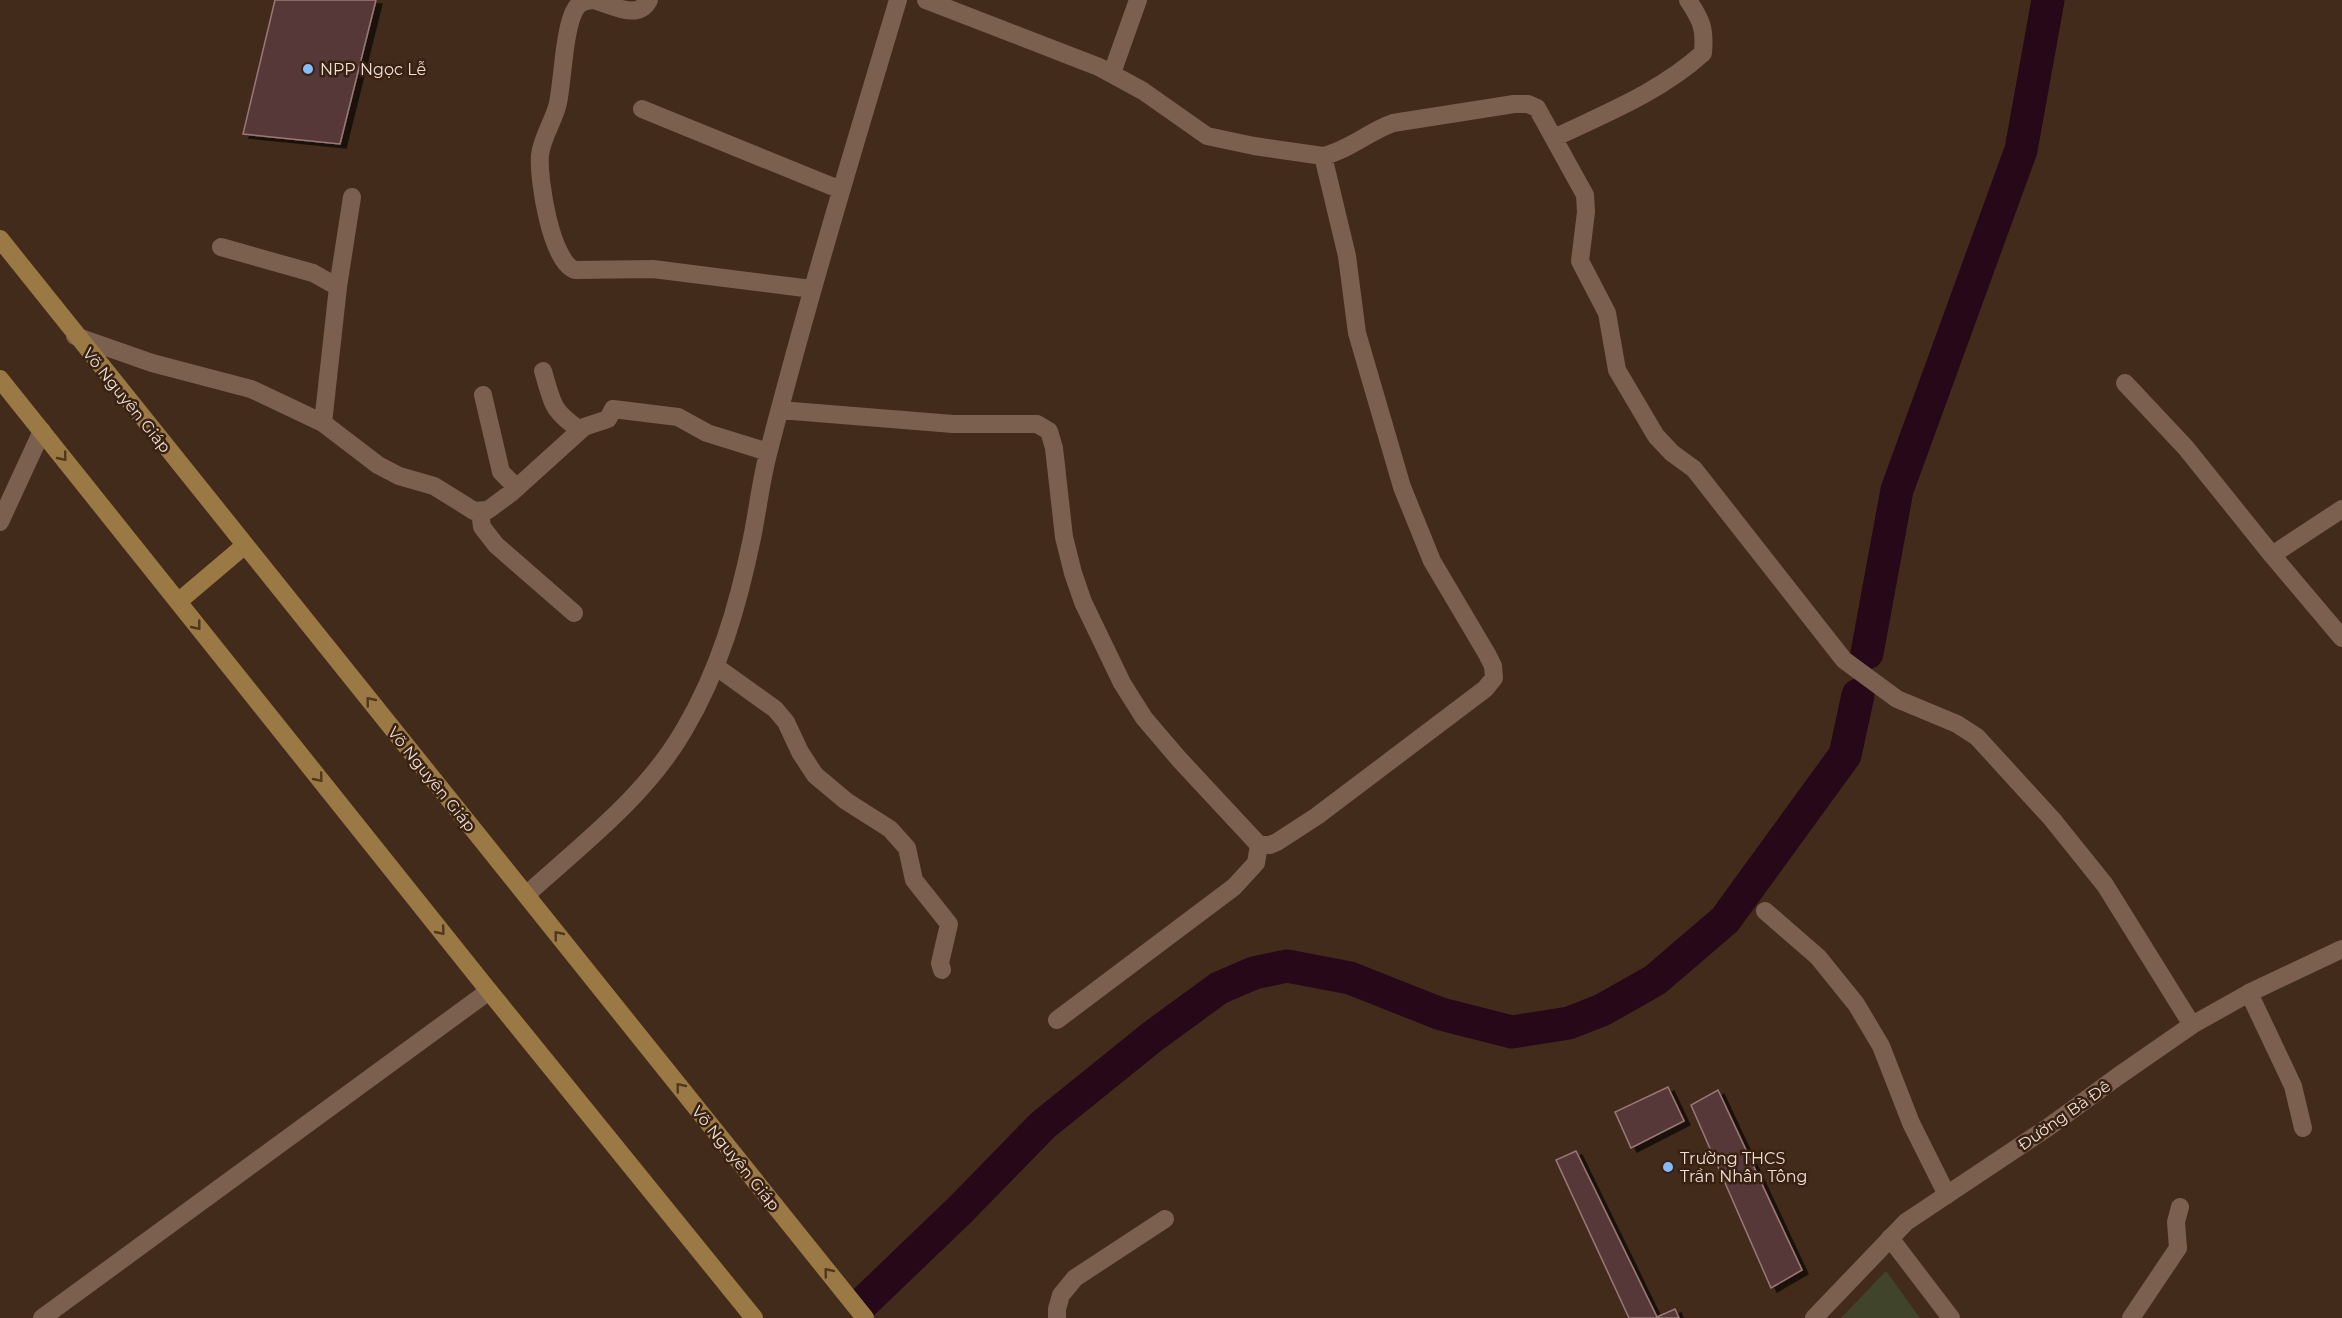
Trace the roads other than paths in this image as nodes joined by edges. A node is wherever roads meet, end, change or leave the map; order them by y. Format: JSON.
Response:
{"nodes":[{"id":1,"x":593,"y":0,"type":"edge"},
{"id":2,"x":649,"y":0,"type":"edge"},
{"id":3,"x":898,"y":0,"type":"edge"},
{"id":4,"x":926,"y":0,"type":"edge"},
{"id":5,"x":1138,"y":0,"type":"edge"},
{"id":6,"x":1688,"y":0,"type":"edge"},
{"id":7,"x":1112,"y":74,"type":"junction"},
{"id":8,"x":642,"y":109,"type":"dead end"},
{"id":9,"x":1554,"y":138,"type":"junction"},
{"id":10,"x":1323,"y":156,"type":"junction"},
{"id":11,"x":841,"y":190,"type":"junction"},
{"id":12,"x":352,"y":197,"type":"dead end"},
{"id":13,"x":0,"y":239,"type":"edge"},
{"id":14,"x":221,"y":247,"type":"dead end"},
{"id":15,"x":338,"y":287,"type":"junction"},
{"id":16,"x":812,"y":289,"type":"junction"},
{"id":17,"x":75,"y":336,"type":"junction"},
{"id":18,"x":543,"y":371,"type":"dead end"},
{"id":19,"x":0,"y":378,"type":"edge"},
{"id":20,"x":2125,"y":383,"type":"dead end"},
{"id":21,"x":483,"y":395,"type":"dead end"},
{"id":22,"x":780,"y":410,"type":"junction"},
{"id":23,"x":323,"y":423,"type":"junction"},
{"id":24,"x":580,"y":430,"type":"junction"},
{"id":25,"x":42,"y":431,"type":"junction"},
{"id":26,"x":768,"y":452,"type":"junction"},
{"id":27,"x":517,"y":488,"type":"junction"},
{"id":28,"x":2342,"y":509,"type":"edge"},
{"id":29,"x":480,"y":511,"type":"junction"},
{"id":30,"x":0,"y":522,"type":"edge"},
{"id":31,"x":244,"y":546,"type":"junction"},
{"id":32,"x":2272,"y":555,"type":"junction"},
{"id":33,"x":178,"y":602,"type":"junction"},
{"id":34,"x":574,"y":613,"type":"dead end"},
{"id":35,"x":2342,"y":638,"type":"edge"},
{"id":36,"x":715,"y":666,"type":"junction"},
{"id":37,"x":1259,"y":845,"type":"junction"},
{"id":38,"x":526,"y":895,"type":"junction"},
{"id":39,"x":1765,"y":911,"type":"dead end"},
{"id":40,"x":2342,"y":949,"type":"edge"},
{"id":41,"x":942,"y":970,"type":"dead end"},
{"id":42,"x":489,"y":991,"type":"junction"},
{"id":43,"x":2249,"y":993,"type":"junction"},
{"id":44,"x":1056,"y":1020,"type":"dead end"},
{"id":45,"x":2192,"y":1026,"type":"junction"},
{"id":46,"x":2303,"y":1128,"type":"dead end"},
{"id":47,"x":1947,"y":1195,"type":"junction"},
{"id":48,"x":2180,"y":1207,"type":"dead end"},
{"id":49,"x":1165,"y":1219,"type":"dead end"},
{"id":50,"x":1890,"y":1238,"type":"junction"},
{"id":51,"x":66,"y":1312,"type":"edge"},
{"id":52,"x":42,"y":1318,"type":"edge"},
{"id":53,"x":754,"y":1318,"type":"edge"},
{"id":54,"x":865,"y":1318,"type":"edge"},
{"id":55,"x":1057,"y":1318,"type":"edge"},
{"id":56,"x":1814,"y":1318,"type":"edge"},
{"id":57,"x":1951,"y":1318,"type":"edge"},
{"id":58,"x":2131,"y":1318,"type":"edge"}],
"edges":[{"from":1,"to":2,"type":"street"},
{"from":1,"to":16,"type":"street"},
{"from":3,"to":11,"type":"street"},
{"from":4,"to":7,"type":"street"},
{"from":5,"to":7,"type":"street"},
{"from":6,"to":9,"type":"street"},
{"from":7,"to":10,"type":"street"},
{"from":8,"to":11,"type":"street"},
{"from":9,"to":10,"type":"street"},
{"from":9,"to":45,"type":"street"},
{"from":10,"to":37,"type":"street"},
{"from":11,"to":16,"type":"street"},
{"from":12,"to":15,"type":"street"},
{"from":13,"to":17,"type":"main road","name":"Võ Nguyên Giáp"},
{"from":14,"to":15,"type":"street"},
{"from":15,"to":23,"type":"street"},
{"from":16,"to":22,"type":"street"},
{"from":17,"to":23,"type":"street"},
{"from":17,"to":31,"type":"main road","name":"Võ Nguyên Giáp"},
{"from":18,"to":24,"type":"street"},
{"from":19,"to":25,"type":"main road"},
{"from":20,"to":32,"type":"street"},
{"from":21,"to":27,"type":"street"},
{"from":22,"to":26,"type":"street"},
{"from":22,"to":37,"type":"street"},
{"from":23,"to":29,"type":"street"},
{"from":24,"to":26,"type":"street"},
{"from":24,"to":27,"type":"street"},
{"from":25,"to":30,"type":"street"},
{"from":25,"to":33,"type":"main road","one_way":true},
{"from":26,"to":36,"type":"street"},
{"from":27,"to":29,"type":"street"},
{"from":28,"to":32,"type":"street"},
{"from":29,"to":34,"type":"street"},
{"from":31,"to":33,"type":"main road"},
{"from":38,"to":31,"type":"main road","name":"Võ Nguyên Giáp","one_way":true},
{"from":32,"to":35,"type":"street"},
{"from":33,"to":42,"type":"main road","one_way":true},
{"from":36,"to":38,"type":"street"},
{"from":36,"to":41,"type":"street"},
{"from":37,"to":44,"type":"street"},
{"from":54,"to":38,"type":"main road","name":"Võ Nguyên Giáp","one_way":true},
{"from":39,"to":47,"type":"street"},
{"from":40,"to":43,"type":"street","name":"Đường Bà Đê"},
{"from":42,"to":51,"type":"street"},
{"from":42,"to":53,"type":"main road"},
{"from":43,"to":45,"type":"street","name":"Đường Bà Đê"},
{"from":43,"to":46,"type":"street"},
{"from":45,"to":47,"type":"street","name":"Đường Bà Đê"},
{"from":47,"to":50,"type":"street","name":"Đường Bà Đê"},
{"from":48,"to":58,"type":"street"},
{"from":49,"to":55,"type":"street"},
{"from":50,"to":56,"type":"street","name":"Đường Bà Đê"},
{"from":50,"to":57,"type":"street"},
{"from":51,"to":52,"type":"street"}]}
